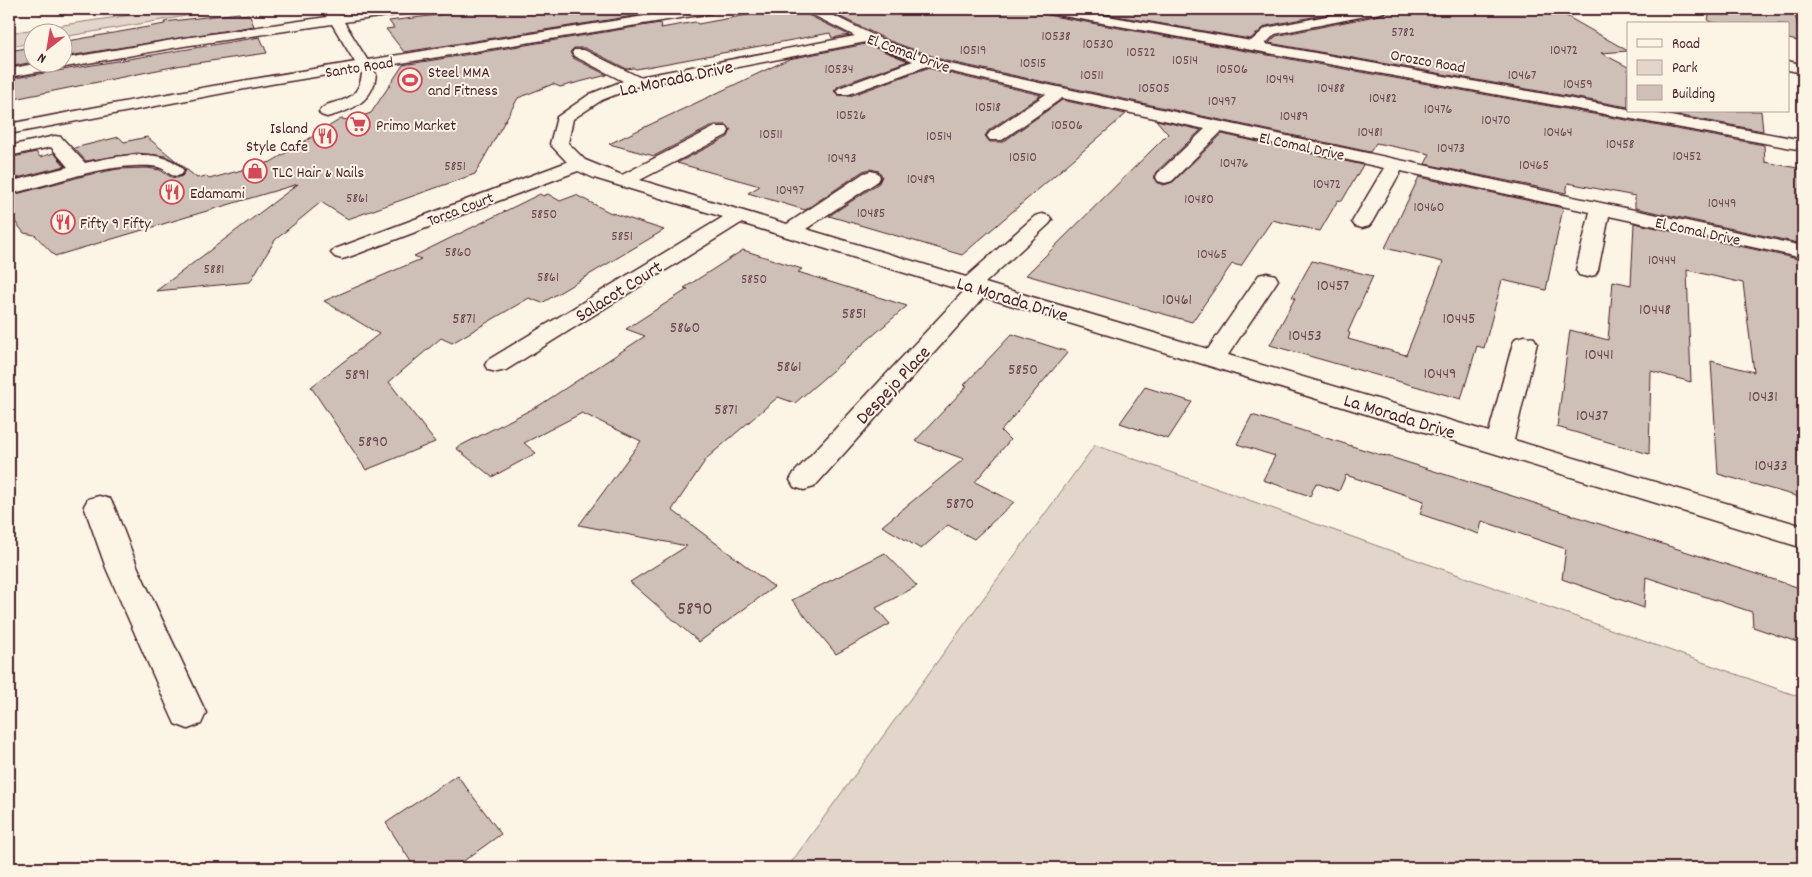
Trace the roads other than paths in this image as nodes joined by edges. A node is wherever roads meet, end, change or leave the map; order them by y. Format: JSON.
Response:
{"nodes":[{"id":1,"x":322,"y":9,"type":"edge"},
{"id":2,"x":408,"y":9,"type":"edge"},
{"id":3,"x":649,"y":9,"type":"edge"},
{"id":4,"x":711,"y":9,"type":"edge"},
{"id":5,"x":811,"y":9,"type":"edge"},
{"id":6,"x":1047,"y":9,"type":"edge"},
{"id":7,"x":1380,"y":9,"type":"edge"},
{"id":8,"x":336,"y":20,"type":"junction"},
{"id":9,"x":868,"y":38,"type":"junction"},
{"id":10,"x":1254,"y":46,"type":"junction"},
{"id":11,"x":579,"y":53,"type":"dead end"},
{"id":12,"x":360,"y":60,"type":"junction"},
{"id":13,"x":927,"y":61,"type":"junction"},
{"id":14,"x":1790,"y":66,"type":"edge"},
{"id":15,"x":1803,"y":69,"type":"edge"},
{"id":16,"x":9,"y":73,"type":"edge"},
{"id":17,"x":637,"y":82,"type":"junction"},
{"id":18,"x":844,"y":91,"type":"dead end"},
{"id":19,"x":1059,"y":93,"type":"junction"},
{"id":20,"x":327,"y":112,"type":"dead end"},
{"id":21,"x":9,"y":116,"type":"edge"},
{"id":22,"x":1217,"y":127,"type":"junction"},
{"id":23,"x":9,"y":129,"type":"edge"},
{"id":24,"x":722,"y":131,"type":"dead end"},
{"id":25,"x":996,"y":136,"type":"dead end"},
{"id":26,"x":1803,"y":146,"type":"edge"},
{"id":27,"x":9,"y":151,"type":"edge"},
{"id":28,"x":579,"y":164,"type":"junction"},
{"id":29,"x":1395,"y":165,"type":"junction"},
{"id":30,"x":81,"y":170,"type":"junction"},
{"id":31,"x":175,"y":171,"type":"dead end"},
{"id":32,"x":872,"y":177,"type":"dead end"},
{"id":33,"x":1164,"y":177,"type":"dead end"},
{"id":34,"x":624,"y":181,"type":"junction"},
{"id":35,"x":9,"y":188,"type":"edge"},
{"id":36,"x":1601,"y":209,"type":"junction"},
{"id":37,"x":739,"y":216,"type":"junction"},
{"id":38,"x":1042,"y":220,"type":"dead end"},
{"id":39,"x":1362,"y":222,"type":"dead end"},
{"id":40,"x":790,"y":231,"type":"junction"},
{"id":41,"x":1803,"y":252,"type":"edge"},
{"id":42,"x":342,"y":253,"type":"dead end"},
{"id":43,"x":1587,"y":270,"type":"dead end"},
{"id":44,"x":1267,"y":280,"type":"dead end"},
{"id":45,"x":975,"y":286,"type":"junction"},
{"id":46,"x":1525,"y":343,"type":"dead end"},
{"id":47,"x":1213,"y":358,"type":"junction"},
{"id":48,"x":498,"y":365,"type":"dead end"},
{"id":49,"x":1498,"y":445,"type":"junction"},
{"id":50,"x":804,"y":480,"type":"dead end"},
{"id":51,"x":98,"y":506,"type":"dead end"},
{"id":52,"x":1803,"y":536,"type":"edge"},
{"id":53,"x":188,"y":713,"type":"dead end"}],
"edges":[{"from":1,"to":8,"type":"street"},
{"from":2,"to":8,"type":"street"},
{"from":3,"to":12,"type":"street","name":"Santo Road"},
{"from":4,"to":12,"type":"street","name":"Santo Road"},
{"from":5,"to":9,"type":"street","name":"El Comal Drive"},
{"from":6,"to":10,"type":"street","name":"Orozco Road"},
{"from":7,"to":10,"type":"street"},
{"from":8,"to":12,"type":"street"},
{"from":8,"to":16,"type":"street"},
{"from":9,"to":13,"type":"street","name":"El Comal Drive"},
{"from":9,"to":17,"type":"street","name":"La Morada Drive"},
{"from":10,"to":26,"type":"street","name":"Orozco Road"},
{"from":11,"to":17,"type":"street"},
{"from":12,"to":20,"type":"street"},
{"from":12,"to":21,"type":"street","name":"Santo Road"},
{"from":12,"to":23,"type":"street","name":"Santo Road"},
{"from":13,"to":18,"type":"street"},
{"from":13,"to":19,"type":"street","name":"El Comal Drive"},
{"from":14,"to":15,"type":"street"},
{"from":17,"to":28,"type":"street","name":"La Morada Drive"},
{"from":19,"to":22,"type":"street","name":"El Comal Drive"},
{"from":19,"to":25,"type":"street"},
{"from":22,"to":29,"type":"street","name":"El Comal Drive"},
{"from":22,"to":33,"type":"street"},
{"from":24,"to":34,"type":"street"},
{"from":27,"to":30,"type":"street"},
{"from":28,"to":34,"type":"street","name":"La Morada Drive"},
{"from":28,"to":42,"type":"street","name":"Torca Court"},
{"from":29,"to":36,"type":"street","name":"El Comal Drive"},
{"from":29,"to":39,"type":"street"},
{"from":30,"to":31,"type":"street"},
{"from":30,"to":35,"type":"street"},
{"from":32,"to":40,"type":"street"},
{"from":34,"to":37,"type":"street","name":"La Morada Drive"},
{"from":36,"to":41,"type":"street","name":"El Comal Drive"},
{"from":36,"to":43,"type":"street"},
{"from":37,"to":40,"type":"street","name":"La Morada Drive"},
{"from":37,"to":48,"type":"street","name":"Salacot Court"},
{"from":38,"to":45,"type":"street","name":"Despejo Place"},
{"from":40,"to":45,"type":"street","name":"La Morada Drive"},
{"from":44,"to":47,"type":"street"},
{"from":45,"to":47,"type":"street","name":"La Morada Drive"},
{"from":45,"to":50,"type":"street","name":"Despejo Place"},
{"from":46,"to":49,"type":"street"},
{"from":47,"to":49,"type":"street","name":"La Morada Drive"},
{"from":49,"to":52,"type":"street","name":"La Morada Drive"},
{"from":51,"to":53,"type":"street"}]}
